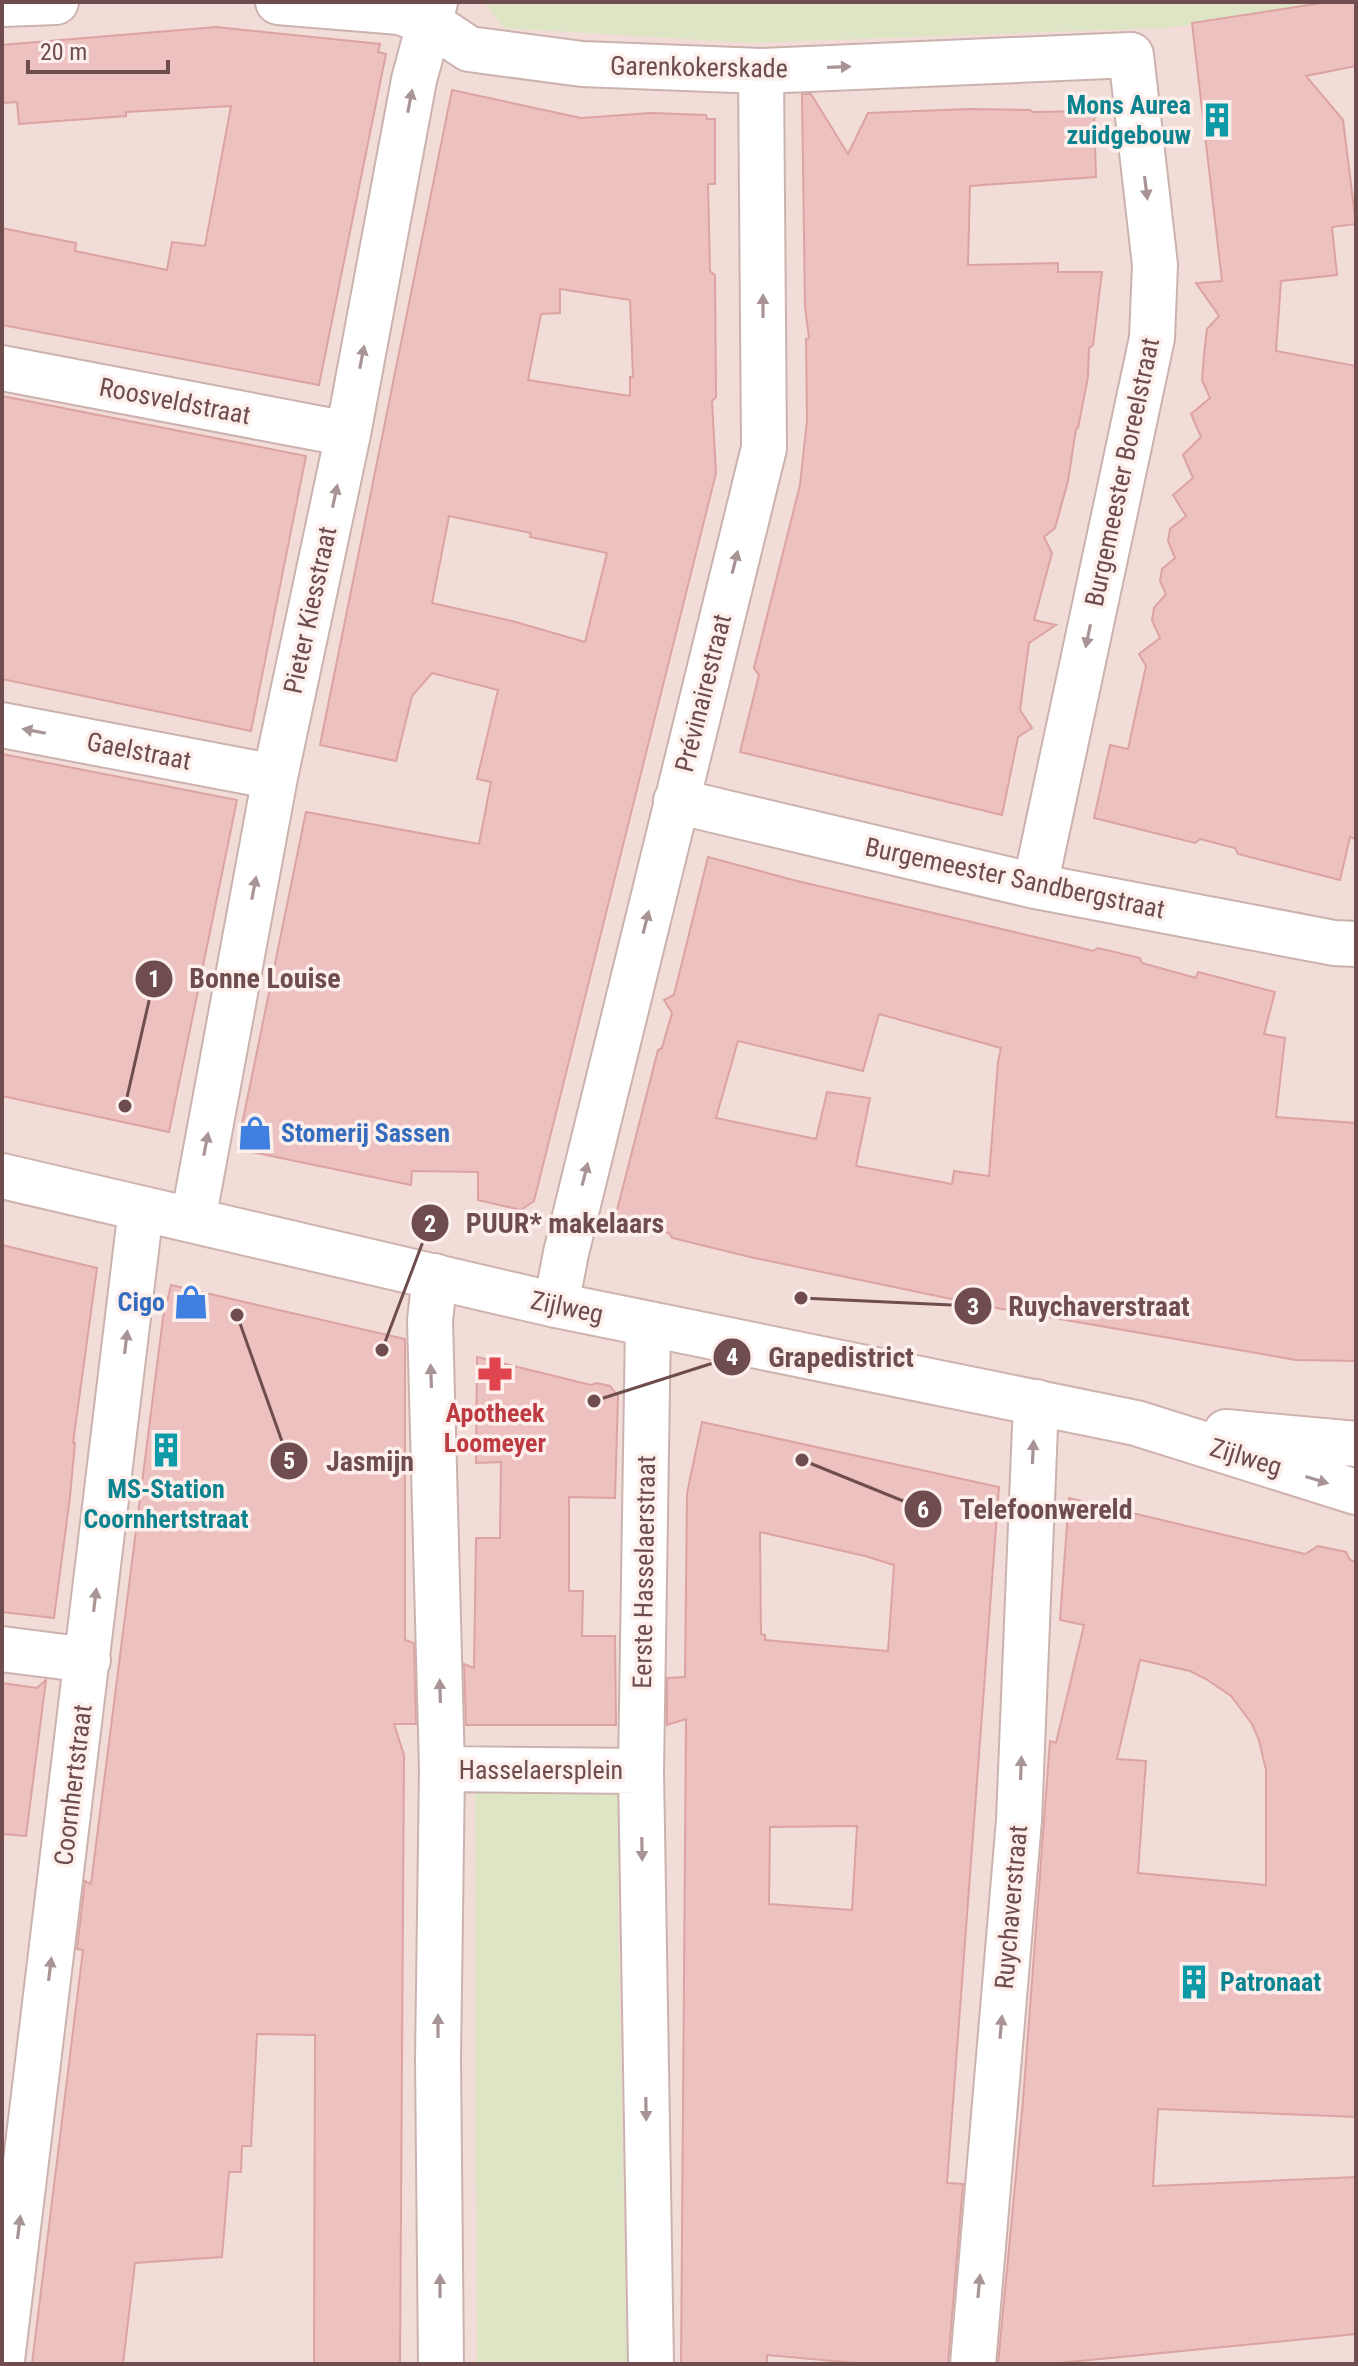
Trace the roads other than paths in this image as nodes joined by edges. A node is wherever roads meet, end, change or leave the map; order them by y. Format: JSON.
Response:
{"nodes":[{"id":1,"x":56,"y":2,"type":"edge"},
{"id":2,"x":278,"y":2,"type":"edge"},
{"id":3,"x":2,"y":4,"type":"edge"},
{"id":4,"x":432,"y":12,"type":"edge"},
{"id":5,"x":1131,"y":55,"type":"joint"},
{"id":6,"x":761,"y":71,"type":"junction"},
{"id":7,"x":2,"y":368,"type":"edge"},
{"id":8,"x":348,"y":434,"type":"junction"},
{"id":9,"x":2,"y":725,"type":"edge"},
{"id":10,"x":275,"y":777,"type":"junction"},
{"id":11,"x":676,"y":801,"type":"junction"},
{"id":12,"x":1035,"y":886,"type":"junction"},
{"id":13,"x":1356,"y":944,"type":"edge"},
{"id":14,"x":2,"y":1176,"type":"edge"},
{"id":15,"x":141,"y":1209,"type":"junction"},
{"id":16,"x":193,"y":1220,"type":"junction"},
{"id":17,"x":435,"y":1276,"type":"junction"},
{"id":18,"x":556,"y":1305,"type":"junction"},
{"id":19,"x":648,"y":1324,"type":"junction"},
{"id":20,"x":1036,"y":1402,"type":"junction"},
{"id":21,"x":1136,"y":1423,"type":"junction"},
{"id":22,"x":1356,"y":1444,"type":"edge"},
{"id":23,"x":1356,"y":1492,"type":"edge"},
{"id":24,"x":2,"y":1649,"type":"edge"},
{"id":25,"x":88,"y":1660,"type":"junction"},
{"id":26,"x":442,"y":1769,"type":"junction"},
{"id":27,"x":641,"y":1771,"type":"junction"},
{"id":28,"x":21,"y":2051,"type":"edge"},
{"id":29,"x":2,"y":2360,"type":"edge"},
{"id":30,"x":441,"y":2364,"type":"edge"},
{"id":31,"x":651,"y":2364,"type":"edge"},
{"id":32,"x":973,"y":2364,"type":"edge"}],
"edges":[{"from":1,"to":3,"type":"street"},
{"from":2,"to":4,"type":"street","name":"Garenkokerskade"},
{"from":4,"to":6,"type":"street","name":"Garenkokerskade"},
{"from":8,"to":4,"type":"street","name":"Pieter Kiesstraat","one_way":true},
{"from":6,"to":5,"type":"street","name":"Garenkokerskade","one_way":true},
{"from":5,"to":12,"type":"street","name":"Burgemeester Boreelstraat","one_way":true},
{"from":11,"to":6,"type":"street","name":"Prévinairestraat","one_way":true},
{"from":7,"to":8,"type":"street","name":"Roosveldstraat"},
{"from":10,"to":8,"type":"street","name":"Pieter Kiesstraat","one_way":true},
{"from":10,"to":9,"type":"street","name":"Gaelstraat","one_way":true},
{"from":16,"to":10,"type":"street","name":"Pieter Kiesstraat","one_way":true},
{"from":11,"to":12,"type":"street","name":"Burgemeester Sandbergstraat"},
{"from":18,"to":11,"type":"street","name":"Prévinairestraat","one_way":true},
{"from":12,"to":13,"type":"street","name":"Burgemeester Sandbergstraat"},
{"from":14,"to":15,"type":"street","name":"Zijlweg"},
{"from":15,"to":16,"type":"street","name":"Zijlweg"},
{"from":25,"to":15,"type":"street","name":"Coornhertstraat","one_way":true},
{"from":16,"to":17,"type":"street","name":"Zijlweg"},
{"from":17,"to":18,"type":"street","name":"Zijlweg"},
{"from":26,"to":17,"type":"street","one_way":true},
{"from":18,"to":19,"type":"street","name":"Zijlweg"},
{"from":19,"to":20,"type":"street","name":"Zijlweg"},
{"from":19,"to":27,"type":"street","name":"Eerste Hasselaerstraat"},
{"from":20,"to":21,"type":"street","name":"Zijlweg"},
{"from":32,"to":20,"type":"street","name":"Ruychaverstraat","one_way":true},
{"from":21,"to":22,"type":"street","name":"Zijlweg"},
{"from":21,"to":23,"type":"street","name":"Zijlweg","one_way":true},
{"from":24,"to":25,"type":"street"},
{"from":28,"to":25,"type":"street","name":"Coornhertstraat","one_way":true},
{"from":26,"to":27,"type":"street","name":"Hasselaersplein"},
{"from":30,"to":26,"type":"street","name":"Hasselaersplein","one_way":true},
{"from":27,"to":31,"type":"street","name":"Hasselaersplein","one_way":true},
{"from":29,"to":28,"type":"street","name":"Coornhertstraat","one_way":true}]}
